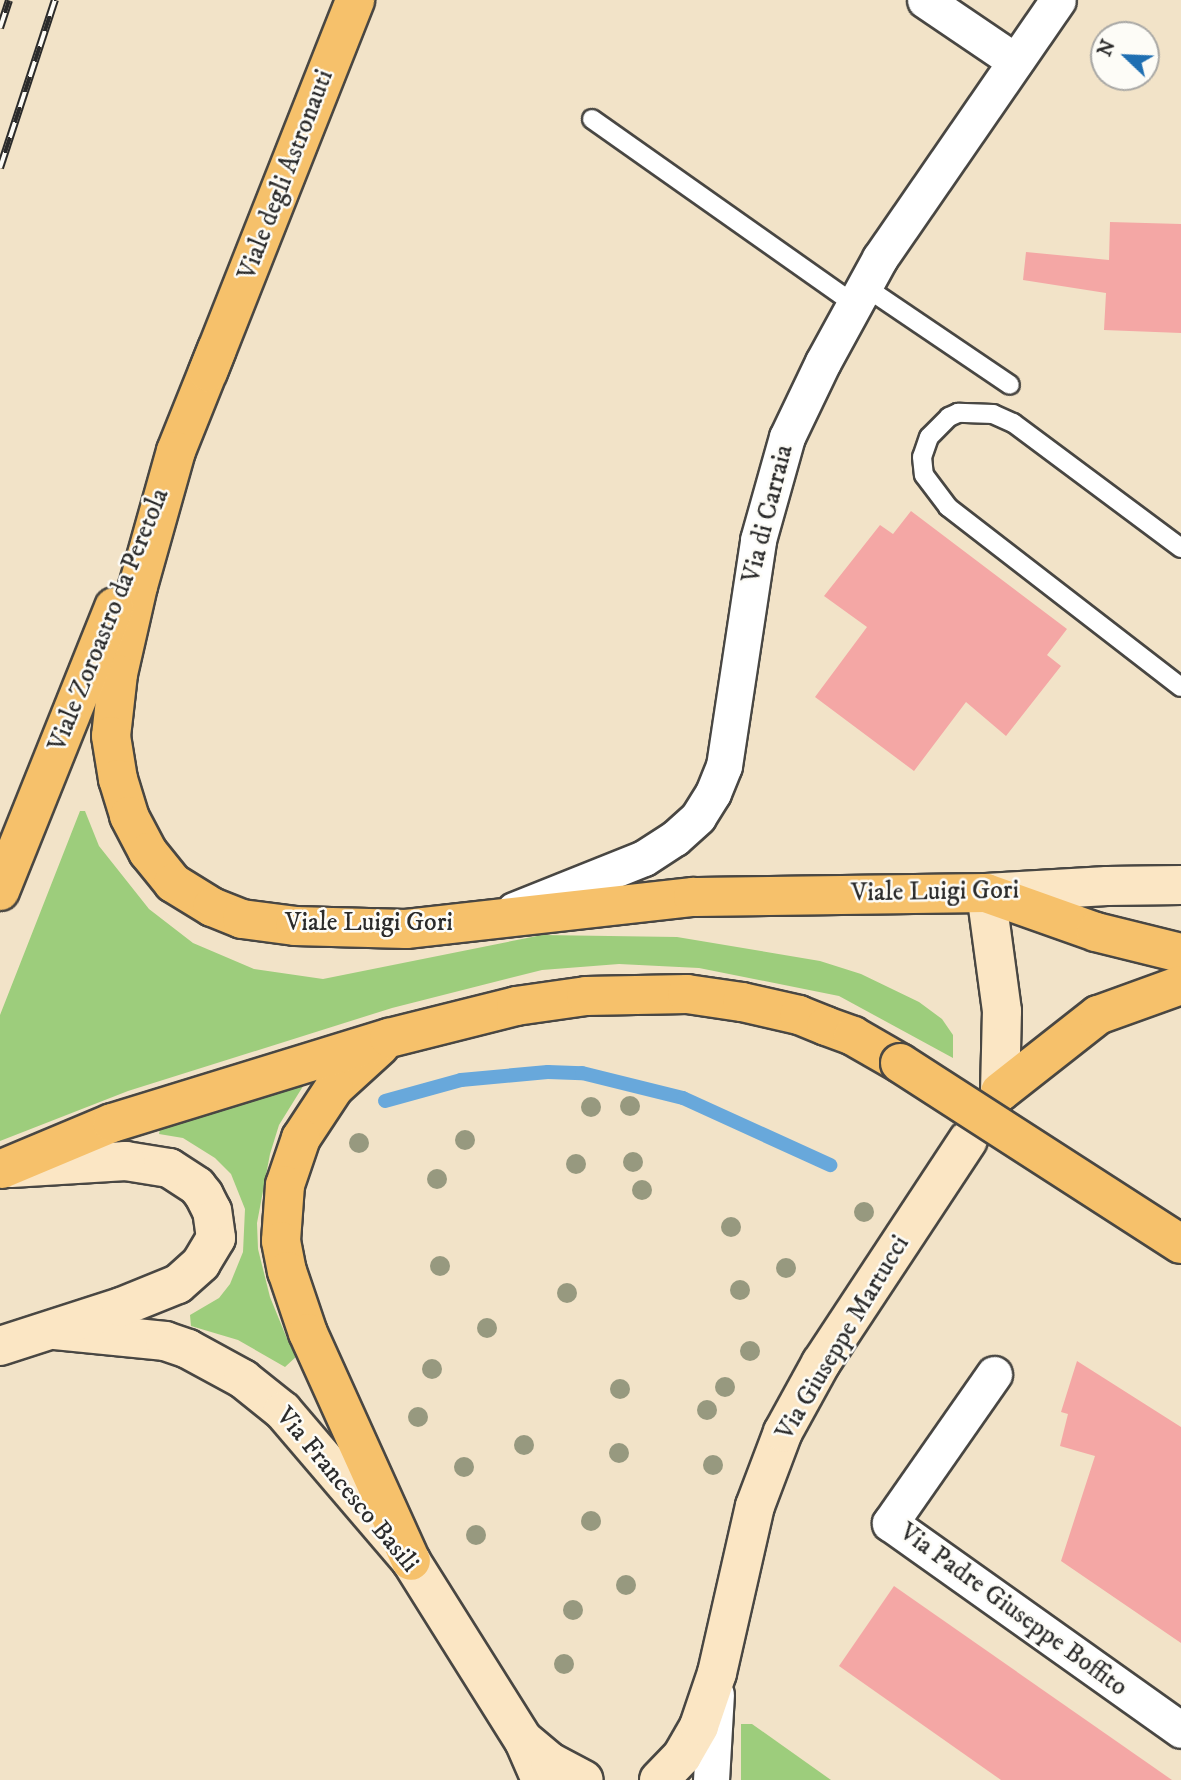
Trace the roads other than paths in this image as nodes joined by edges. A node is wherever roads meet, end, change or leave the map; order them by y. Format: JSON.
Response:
{"nodes":[{"id":1,"x":355,"y":0,"type":"edge"},
{"id":2,"x":925,"y":0,"type":"edge"},
{"id":3,"x":1058,"y":0,"type":"edge"},
{"id":4,"x":1015,"y":61,"type":"junction"},
{"id":5,"x":592,"y":120,"type":"dead end"},
{"id":6,"x":859,"y":295,"type":"junction"},
{"id":7,"x":217,"y":349,"type":"joint"},
{"id":8,"x":1010,"y":385,"type":"dead end"},
{"id":9,"x":176,"y":451,"type":"junction"},
{"id":10,"x":1181,"y":548,"type":"edge"},
{"id":11,"x":1181,"y":687,"type":"edge"},
{"id":12,"x":1181,"y":885,"type":"edge"},
{"id":13,"x":0,"y":891,"type":"edge"},
{"id":14,"x":986,"y":893,"type":"junction"},
{"id":15,"x":486,"y":921,"type":"junction"},
{"id":16,"x":1181,"y":953,"type":"edge"},
{"id":17,"x":1181,"y":985,"type":"edge"},
{"id":18,"x":389,"y":1038,"type":"junction"},
{"id":19,"x":968,"y":1140,"type":"dead end"},
{"id":20,"x":1,"y":1169,"type":"edge"},
{"id":21,"x":1181,"y":1244,"type":"edge"},
{"id":22,"x":55,"y":1329,"type":"junction"},
{"id":23,"x":0,"y":1346,"type":"edge"},
{"id":24,"x":994,"y":1374,"type":"dead end"},
{"id":25,"x":411,"y":1561,"type":"junction"},
{"id":26,"x":717,"y":1673,"type":"junction"},
{"id":27,"x":1181,"y":1730,"type":"edge"},
{"id":28,"x":524,"y":1741,"type":"junction"},
{"id":29,"x":541,"y":1780,"type":"edge"},
{"id":30,"x":584,"y":1780,"type":"edge"},
{"id":31,"x":659,"y":1780,"type":"edge"},
{"id":32,"x":711,"y":1780,"type":"edge"}],
"edges":[{"from":1,"to":7,"type":"main road","name":"Viale degli Astronauti"},
{"from":2,"to":4,"type":"street"},
{"from":3,"to":4,"type":"street","name":"Via di Carraia"},
{"from":4,"to":6,"type":"street","name":"Via di Carraia"},
{"from":5,"to":6,"type":"lane"},
{"from":6,"to":8,"type":"lane"},
{"from":6,"to":15,"type":"street","name":"Via di Carraia"},
{"from":7,"to":9,"type":"main road","name":"Viale Zoroastro da Peretola"},
{"from":9,"to":13,"type":"main road","name":"Viale Zoroastro da Peretola"},
{"from":9,"to":15,"type":"main road","name":"Viale Luigi Gori"},
{"from":10,"to":11,"type":"lane"},
{"from":12,"to":14,"type":"main road","name":"Viale Luigi Gori"},
{"from":14,"to":15,"type":"main road","name":"Viale Luigi Gori"},
{"from":14,"to":16,"type":"main road"},
{"from":14,"to":17,"type":"main road"},
{"from":18,"to":20,"type":"main road"},
{"from":18,"to":21,"type":"main road","bridge":true},
{"from":18,"to":25,"type":"main road"},
{"from":19,"to":26,"type":"main road","name":"Via Giuseppe Martucci"},
{"from":20,"to":22,"type":"main road"},
{"from":22,"to":23,"type":"main road"},
{"from":22,"to":25,"type":"main road","name":"Via Francesco Basili"},
{"from":24,"to":27,"type":"street","name":"Via Padre Giuseppe Boffito"},
{"from":25,"to":28,"type":"main road","name":"Via Francesco Basili"},
{"from":26,"to":31,"type":"main road","name":"Via Giuseppe Martucci"},
{"from":26,"to":32,"type":"street","name":"Via Giuseppe Martucci"},
{"from":28,"to":29,"type":"main road","name":"Via Francesco Basili"},
{"from":28,"to":30,"type":"main road"}]}
